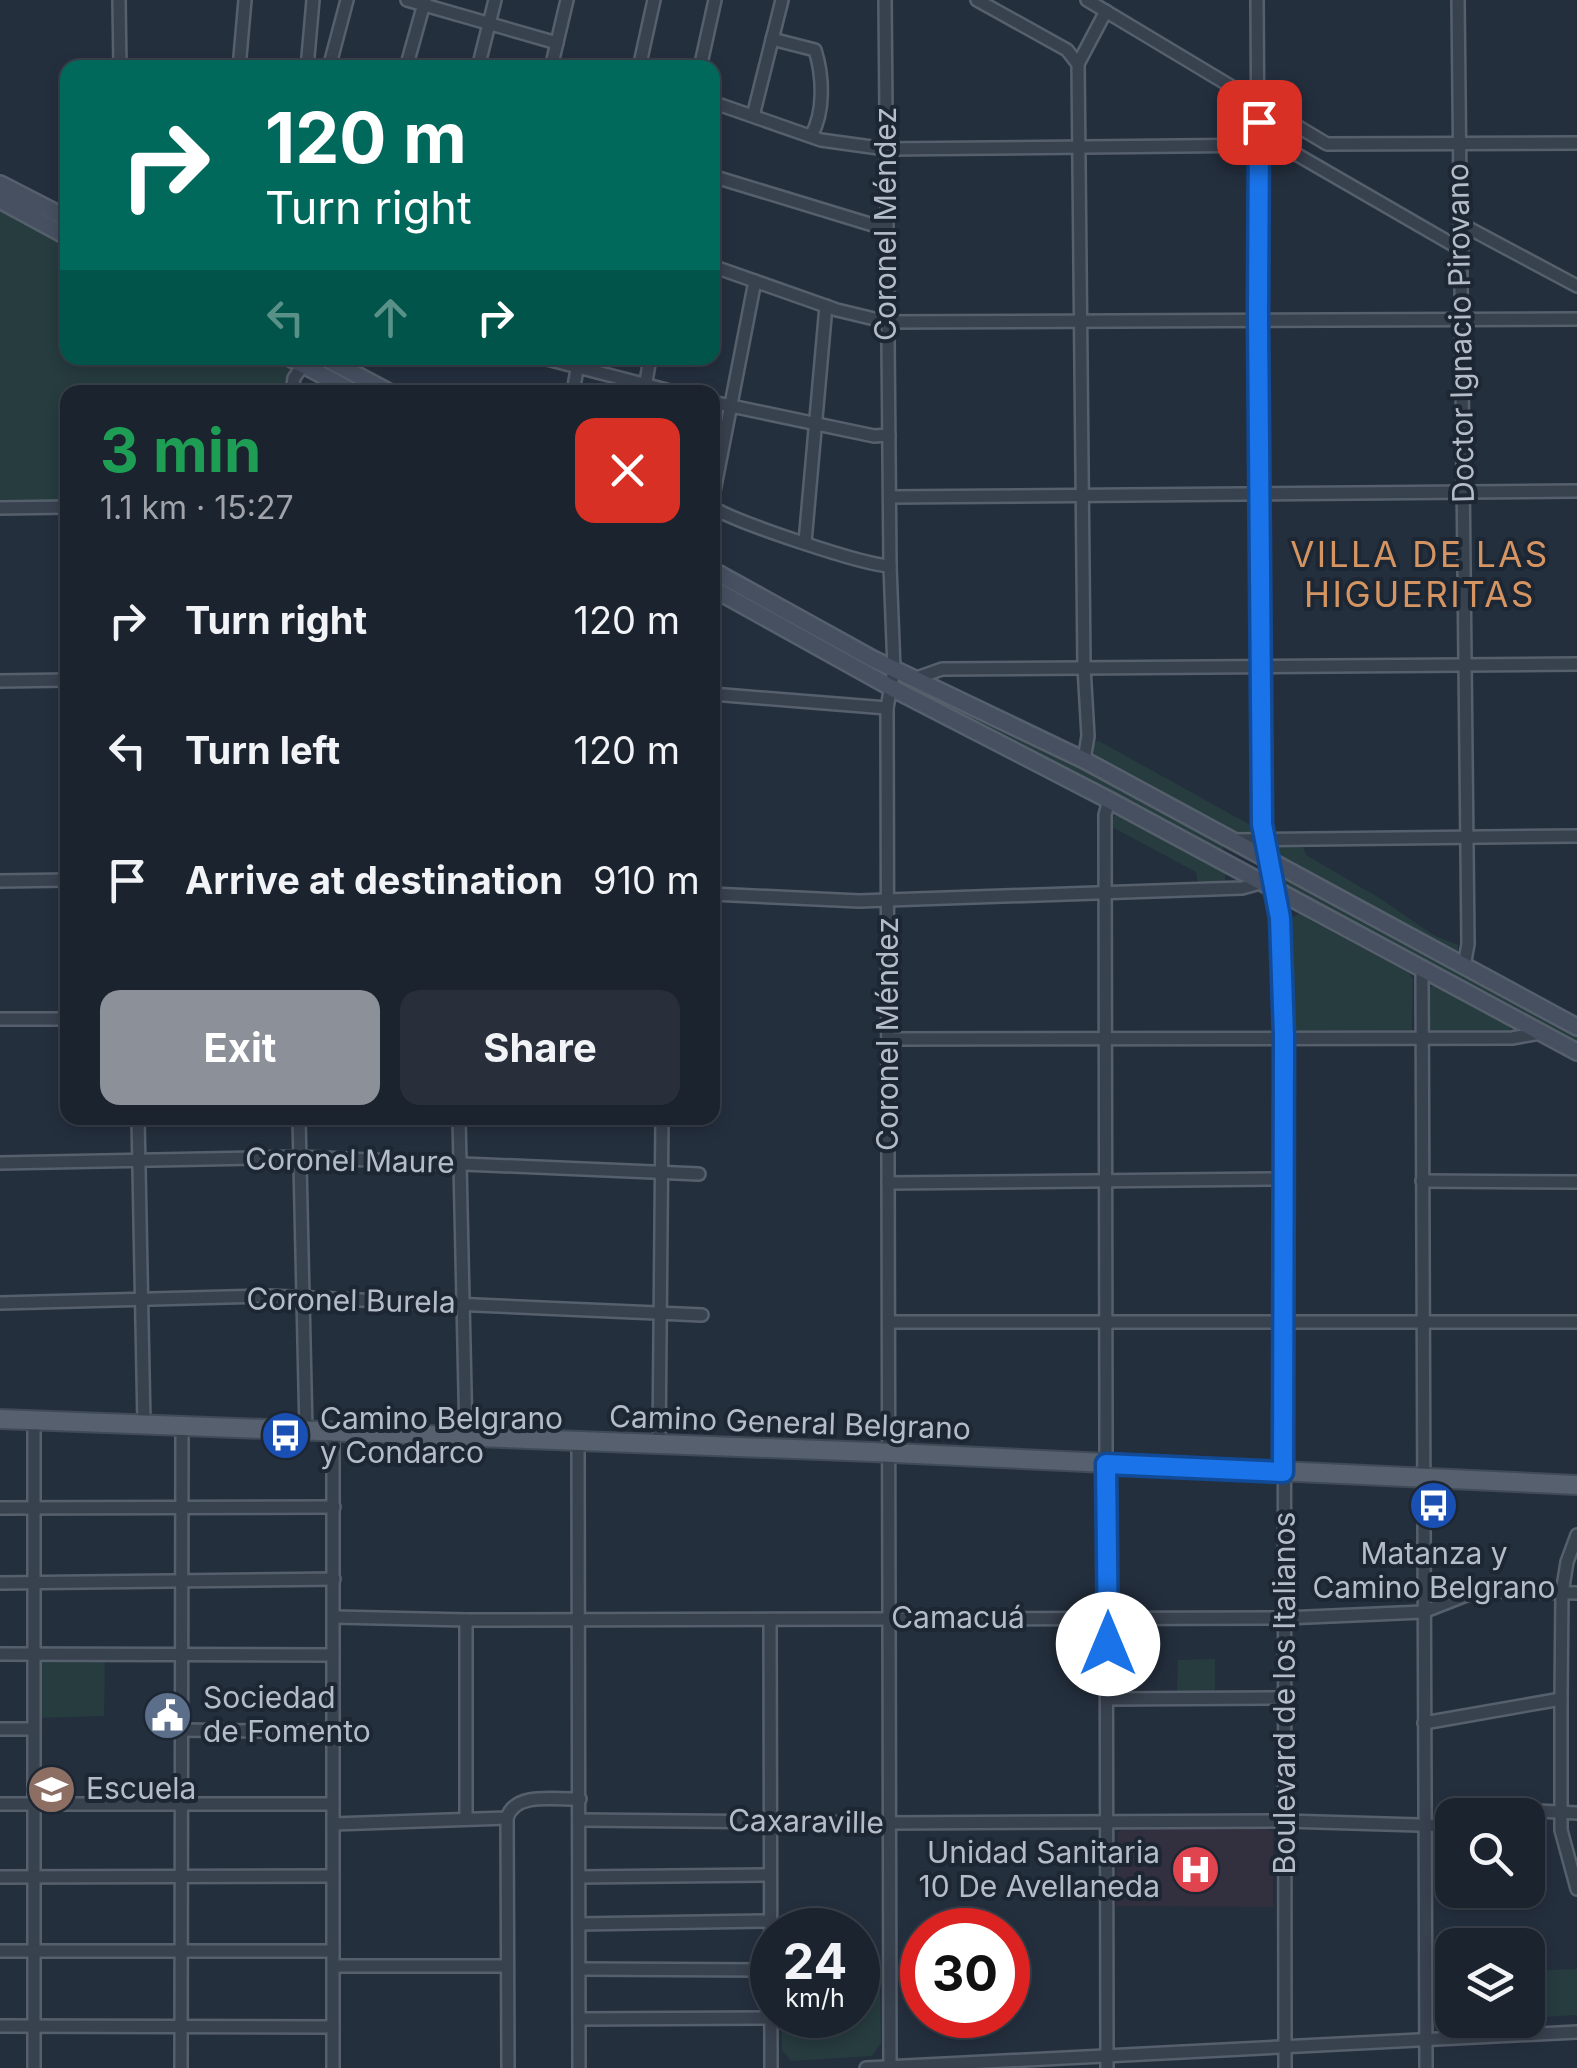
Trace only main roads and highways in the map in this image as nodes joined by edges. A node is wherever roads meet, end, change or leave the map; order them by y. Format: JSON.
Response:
{"nodes":[{"id":1,"x":0,"y":184,"type":"edge"},
{"id":2,"x":0,"y":200,"type":"edge"},
{"id":3,"x":60,"y":215,"type":"edge"},
{"id":4,"x":60,"y":233,"type":"edge"},
{"id":5,"x":319,"y":365,"type":"edge"},
{"id":6,"x":324,"y":365,"type":"edge"},
{"id":7,"x":345,"y":385,"type":"edge"},
{"id":8,"x":372,"y":385,"type":"edge"},
{"id":9,"x":720,"y":574,"type":"edge"},
{"id":10,"x":720,"y":592,"type":"edge"},
{"id":11,"x":1577,"y":1027,"type":"edge"},
{"id":12,"x":1577,"y":1052,"type":"edge"},
{"id":13,"x":0,"y":1419,"type":"edge"},
{"id":14,"x":1577,"y":1485,"type":"edge"}],
"edges":[{"from":1,"to":3,"type":"main road"},
{"from":2,"to":4,"type":"main road"},
{"from":5,"to":7,"type":"main road"},
{"from":6,"to":8,"type":"main road"},
{"from":9,"to":11,"type":"main road"},
{"from":10,"to":12,"type":"main road"},
{"from":13,"to":14,"type":"main road","name":"Camino General Belgrano"}]}
